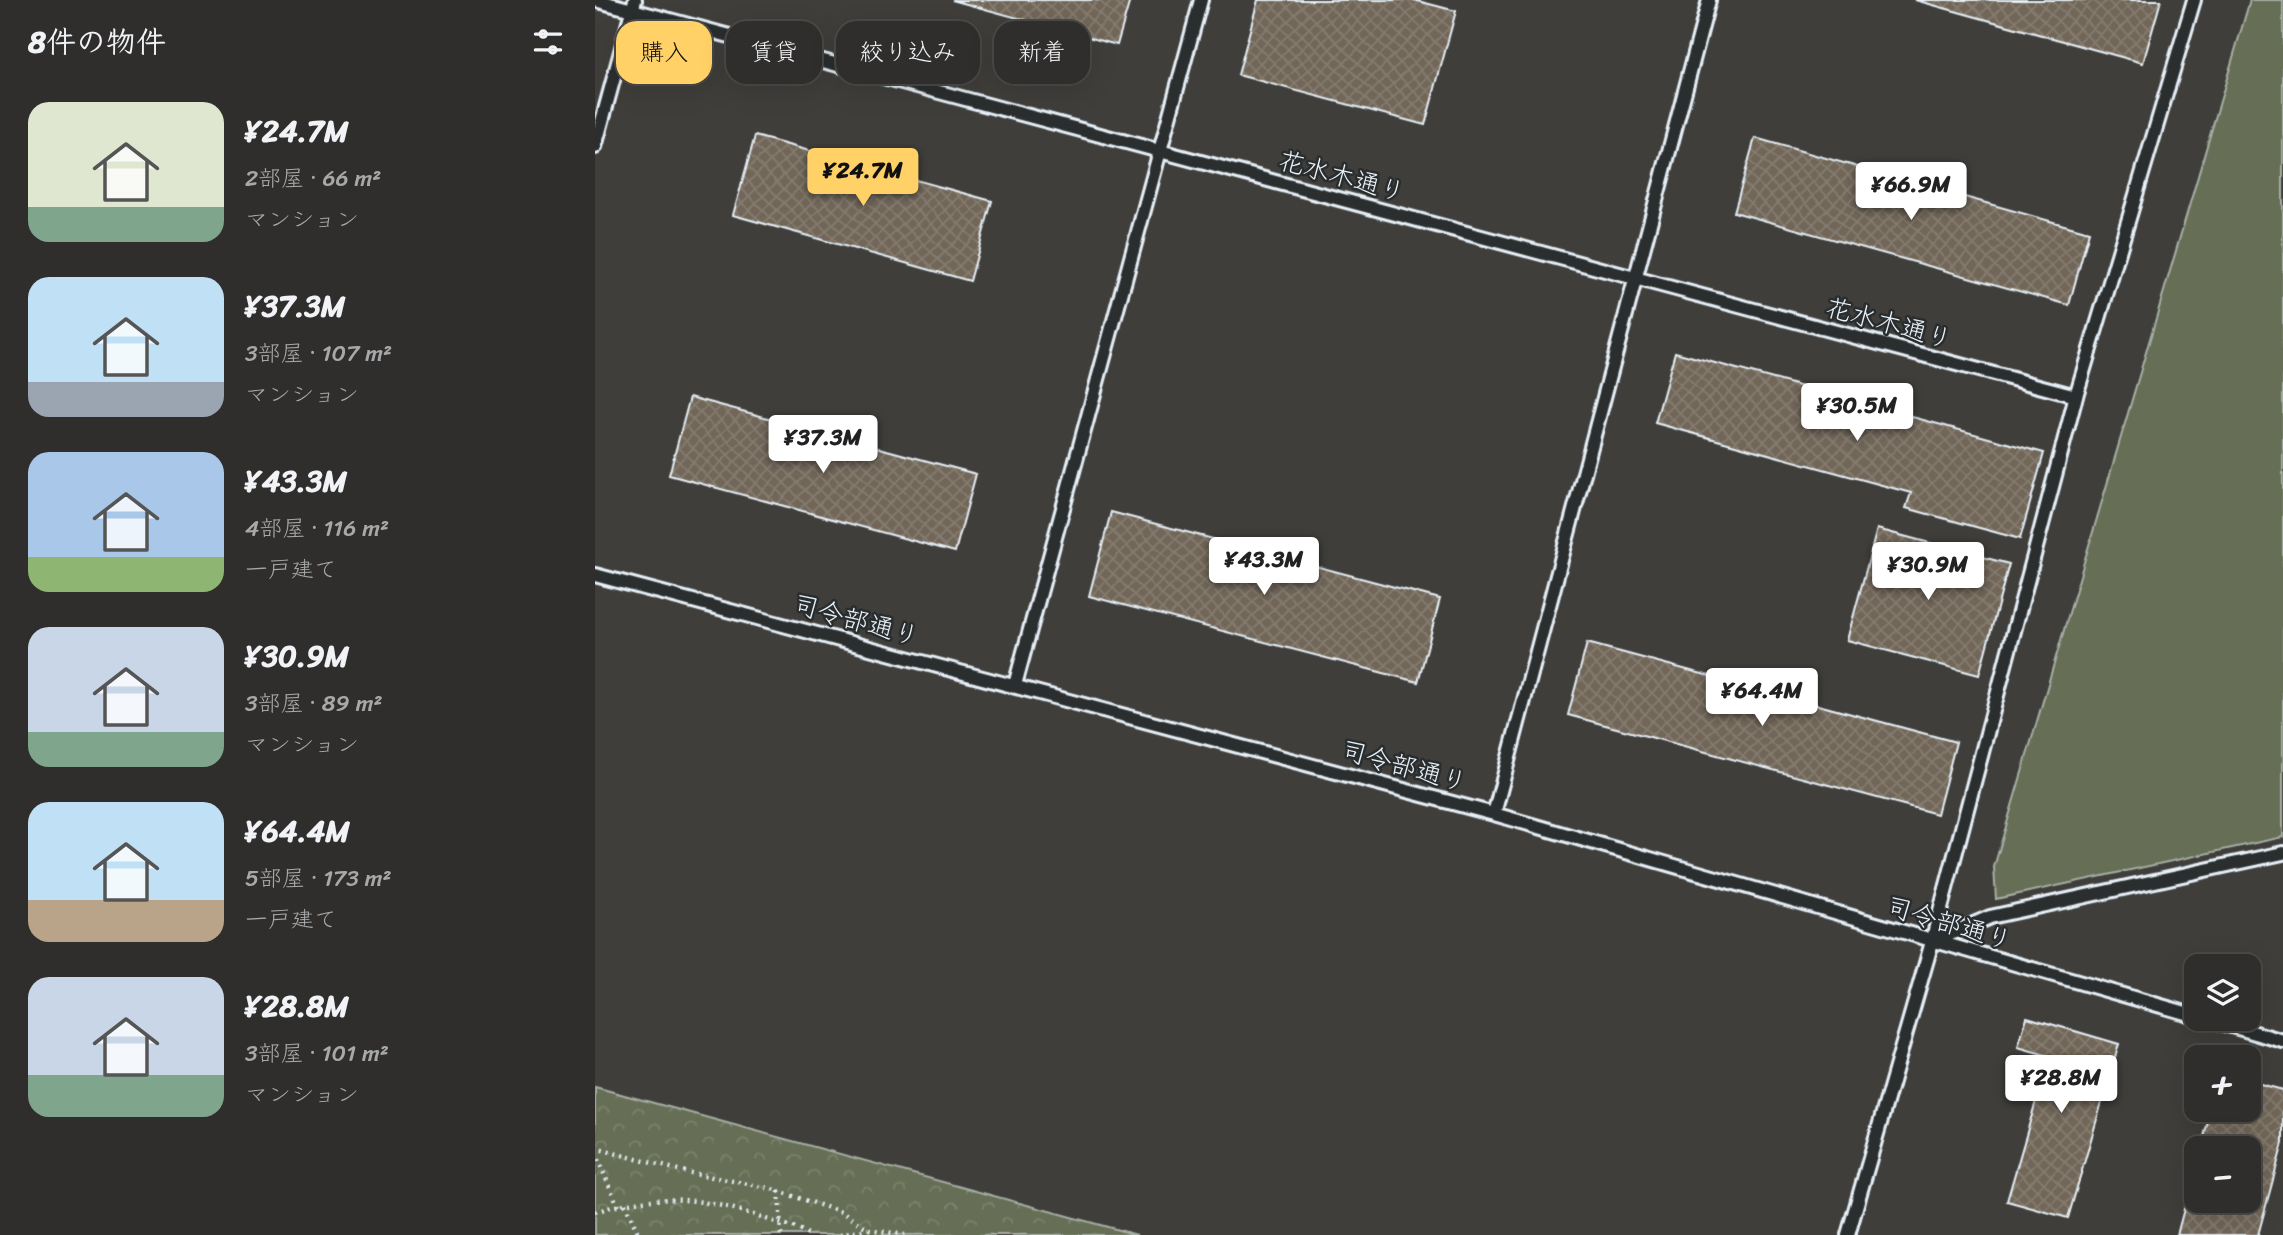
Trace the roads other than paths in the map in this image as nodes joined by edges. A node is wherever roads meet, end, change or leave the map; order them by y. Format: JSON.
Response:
{"nodes":[{"id":1,"x":596,"y":0,"type":"edge"},
{"id":2,"x":1201,"y":0,"type":"edge"},
{"id":3,"x":1709,"y":0,"type":"edge"},
{"id":4,"x":2194,"y":0,"type":"edge"},
{"id":5,"x":634,"y":5,"type":"edge"},
{"id":6,"x":595,"y":147,"type":"edge"},
{"id":7,"x":1160,"y":150,"type":"junction"},
{"id":8,"x":1634,"y":279,"type":"junction"},
{"id":9,"x":2076,"y":396,"type":"junction"},
{"id":10,"x":595,"y":575,"type":"edge"},
{"id":11,"x":1016,"y":685,"type":"junction"},
{"id":12,"x":1494,"y":814,"type":"junction"},
{"id":13,"x":2283,"y":853,"type":"edge"},
{"id":14,"x":1932,"y":942,"type":"junction"},
{"id":15,"x":2184,"y":1013,"type":"edge"},
{"id":16,"x":2249,"y":1031,"type":"edge"},
{"id":17,"x":2283,"y":1041,"type":"edge"},
{"id":18,"x":1848,"y":1235,"type":"edge"}],
"edges":[{"from":1,"to":5,"type":"lane","name":"花水木通り"},
{"from":2,"to":7,"type":"lane"},
{"from":3,"to":8,"type":"lane"},
{"from":4,"to":9,"type":"lane"},
{"from":5,"to":6,"type":"lane"},
{"from":5,"to":7,"type":"lane","name":"花水木通り"},
{"from":7,"to":8,"type":"lane","name":"花水木通り"},
{"from":7,"to":11,"type":"lane"},
{"from":8,"to":9,"type":"lane","name":"花水木通り"},
{"from":8,"to":12,"type":"lane"},
{"from":9,"to":14,"type":"lane"},
{"from":10,"to":11,"type":"lane","name":"司令部通り"},
{"from":11,"to":12,"type":"lane","name":"司令部通り"},
{"from":12,"to":14,"type":"lane","name":"司令部通り"},
{"from":13,"to":14,"type":"lane"},
{"from":14,"to":15,"type":"lane","name":"司令部通り"},
{"from":14,"to":18,"type":"lane"},
{"from":16,"to":17,"type":"lane"}]}
